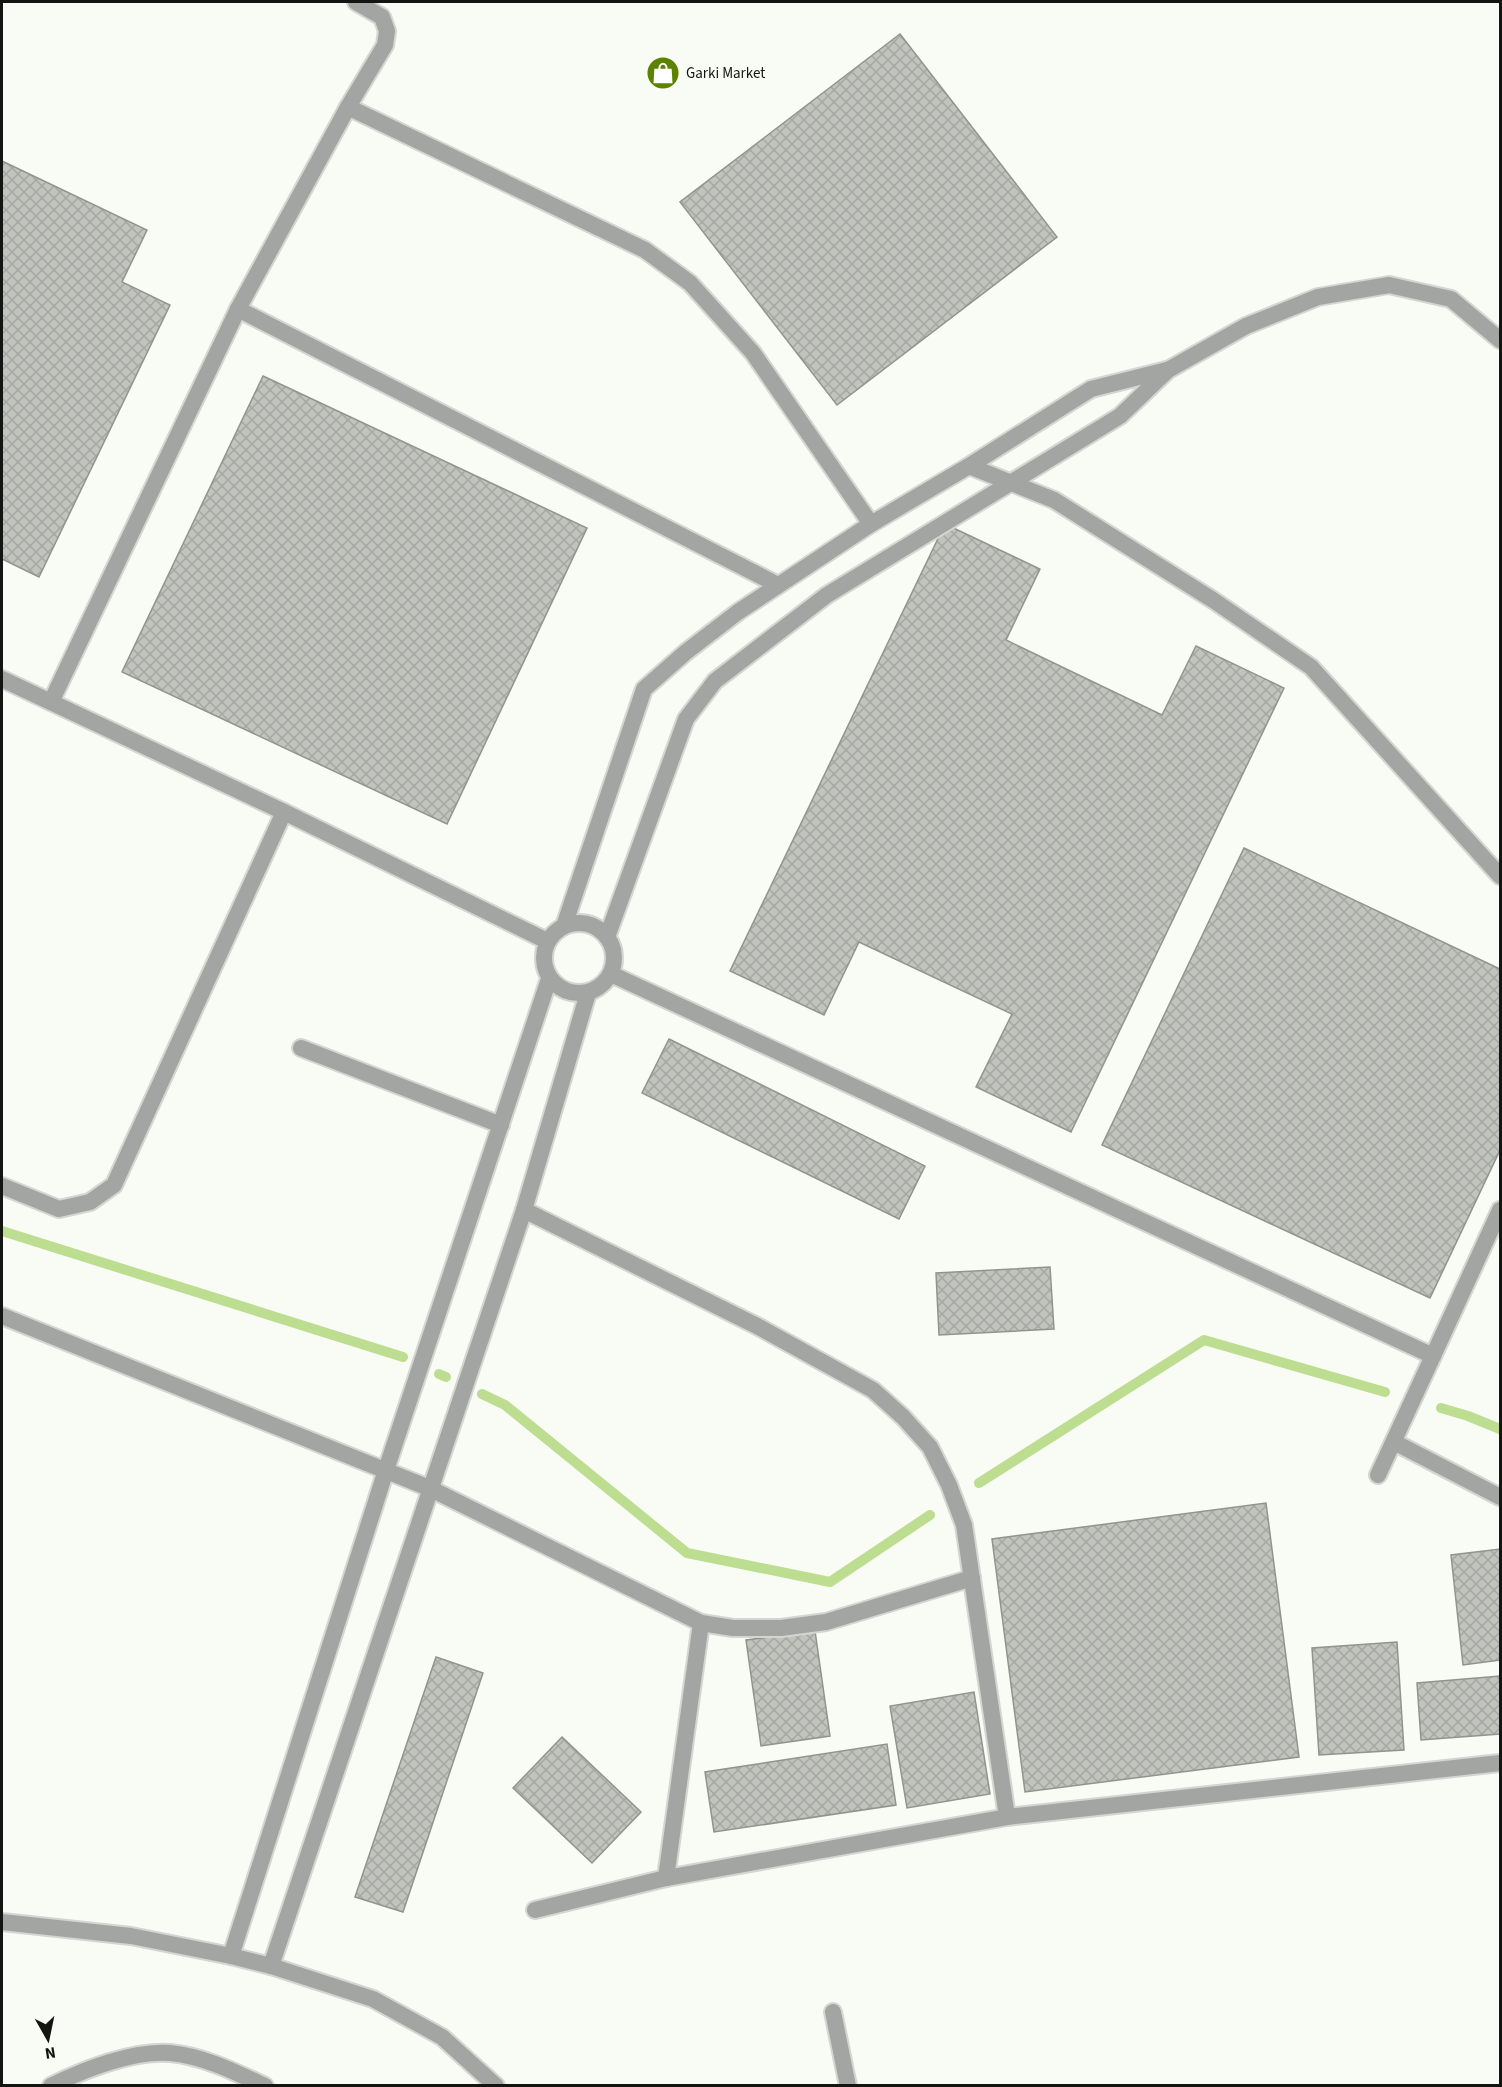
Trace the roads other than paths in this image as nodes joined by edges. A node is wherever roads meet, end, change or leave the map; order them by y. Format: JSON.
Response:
{"nodes":[{"id":1,"x":356,"y":2,"type":"edge"},
{"id":2,"x":348,"y":107,"type":"junction"},
{"id":3,"x":238,"y":309,"type":"junction"},
{"id":4,"x":1500,"y":340,"type":"edge"},
{"id":5,"x":1168,"y":370,"type":"junction"},
{"id":6,"x":969,"y":466,"type":"junction"},
{"id":7,"x":1010,"y":483,"type":"junction"},
{"id":8,"x":871,"y":524,"type":"junction"},
{"id":9,"x":778,"y":585,"type":"junction"},
{"id":10,"x":2,"y":679,"type":"edge"},
{"id":11,"x":51,"y":702,"type":"junction"},
{"id":12,"x":284,"y":812,"type":"junction"},
{"id":13,"x":1500,"y":876,"type":"edge"},
{"id":14,"x":564,"y":926,"type":"junction"},
{"id":15,"x":608,"y":937,"type":"junction"},
{"id":16,"x":547,"y":941,"type":"junction"},
{"id":17,"x":611,"y":974,"type":"junction"},
{"id":18,"x":549,"y":979,"type":"junction"},
{"id":19,"x":588,"y":993,"type":"junction"},
{"id":20,"x":301,"y":1048,"type":"dead end"},
{"id":21,"x":501,"y":1125,"type":"junction"},
{"id":22,"x":2,"y":1186,"type":"edge"},
{"id":23,"x":524,"y":1210,"type":"junction"},
{"id":24,"x":1500,"y":1210,"type":"edge"},
{"id":25,"x":2,"y":1316,"type":"edge"},
{"id":26,"x":1433,"y":1356,"type":"junction"},
{"id":27,"x":1394,"y":1442,"type":"junction"},
{"id":28,"x":386,"y":1470,"type":"junction"},
{"id":29,"x":1378,"y":1475,"type":"dead end"},
{"id":30,"x":429,"y":1488,"type":"junction"},
{"id":31,"x":1500,"y":1497,"type":"edge"},
{"id":32,"x":972,"y":1578,"type":"junction"},
{"id":33,"x":701,"y":1623,"type":"junction"},
{"id":34,"x":1500,"y":1762,"type":"edge"},
{"id":35,"x":1007,"y":1817,"type":"junction"},
{"id":36,"x":666,"y":1878,"type":"junction"},
{"id":37,"x":535,"y":1910,"type":"dead end"},
{"id":38,"x":2,"y":1922,"type":"edge"},
{"id":39,"x":231,"y":1956,"type":"junction"},
{"id":40,"x":271,"y":1966,"type":"junction"},
{"id":41,"x":833,"y":2012,"type":"dead end"},
{"id":42,"x":51,"y":2085,"type":"edge"},
{"id":43,"x":265,"y":2085,"type":"edge"},
{"id":44,"x":496,"y":2085,"type":"edge"},
{"id":45,"x":848,"y":2085,"type":"edge"}],
"edges":[{"from":1,"to":2,"type":"street"},
{"from":2,"to":3,"type":"street"},
{"from":2,"to":8,"type":"street"},
{"from":3,"to":9,"type":"street"},
{"from":3,"to":11,"type":"street"},
{"from":4,"to":5,"type":"street"},
{"from":5,"to":6,"type":"street"},
{"from":5,"to":7,"type":"street"},
{"from":6,"to":7,"type":"street"},
{"from":6,"to":8,"type":"street"},
{"from":7,"to":13,"type":"street"},
{"from":7,"to":15,"type":"street"},
{"from":8,"to":9,"type":"street"},
{"from":9,"to":14,"type":"street"},
{"from":10,"to":11,"type":"street"},
{"from":11,"to":12,"type":"street"},
{"from":12,"to":16,"type":"street"},
{"from":12,"to":22,"type":"street"},
{"from":14,"to":15,"type":"street"},
{"from":14,"to":16,"type":"street"},
{"from":15,"to":17,"type":"street"},
{"from":16,"to":18,"type":"street"},
{"from":17,"to":19,"type":"street"},
{"from":17,"to":26,"type":"street"},
{"from":18,"to":19,"type":"street"},
{"from":18,"to":21,"type":"street"},
{"from":19,"to":23,"type":"street"},
{"from":20,"to":21,"type":"street"},
{"from":21,"to":28,"type":"street"},
{"from":23,"to":30,"type":"street"},
{"from":23,"to":32,"type":"street"},
{"from":24,"to":26,"type":"street"},
{"from":25,"to":28,"type":"street"},
{"from":26,"to":27,"type":"street"},
{"from":27,"to":29,"type":"street"},
{"from":27,"to":31,"type":"street"},
{"from":28,"to":30,"type":"street"},
{"from":28,"to":39,"type":"street"},
{"from":30,"to":33,"type":"street"},
{"from":30,"to":40,"type":"street"},
{"from":32,"to":33,"type":"street"},
{"from":32,"to":35,"type":"street"},
{"from":33,"to":36,"type":"street"},
{"from":34,"to":35,"type":"street"},
{"from":35,"to":36,"type":"street"},
{"from":36,"to":37,"type":"street"},
{"from":38,"to":39,"type":"street"},
{"from":39,"to":40,"type":"street"},
{"from":40,"to":44,"type":"street"},
{"from":41,"to":45,"type":"street"},
{"from":42,"to":43,"type":"street"}]}
